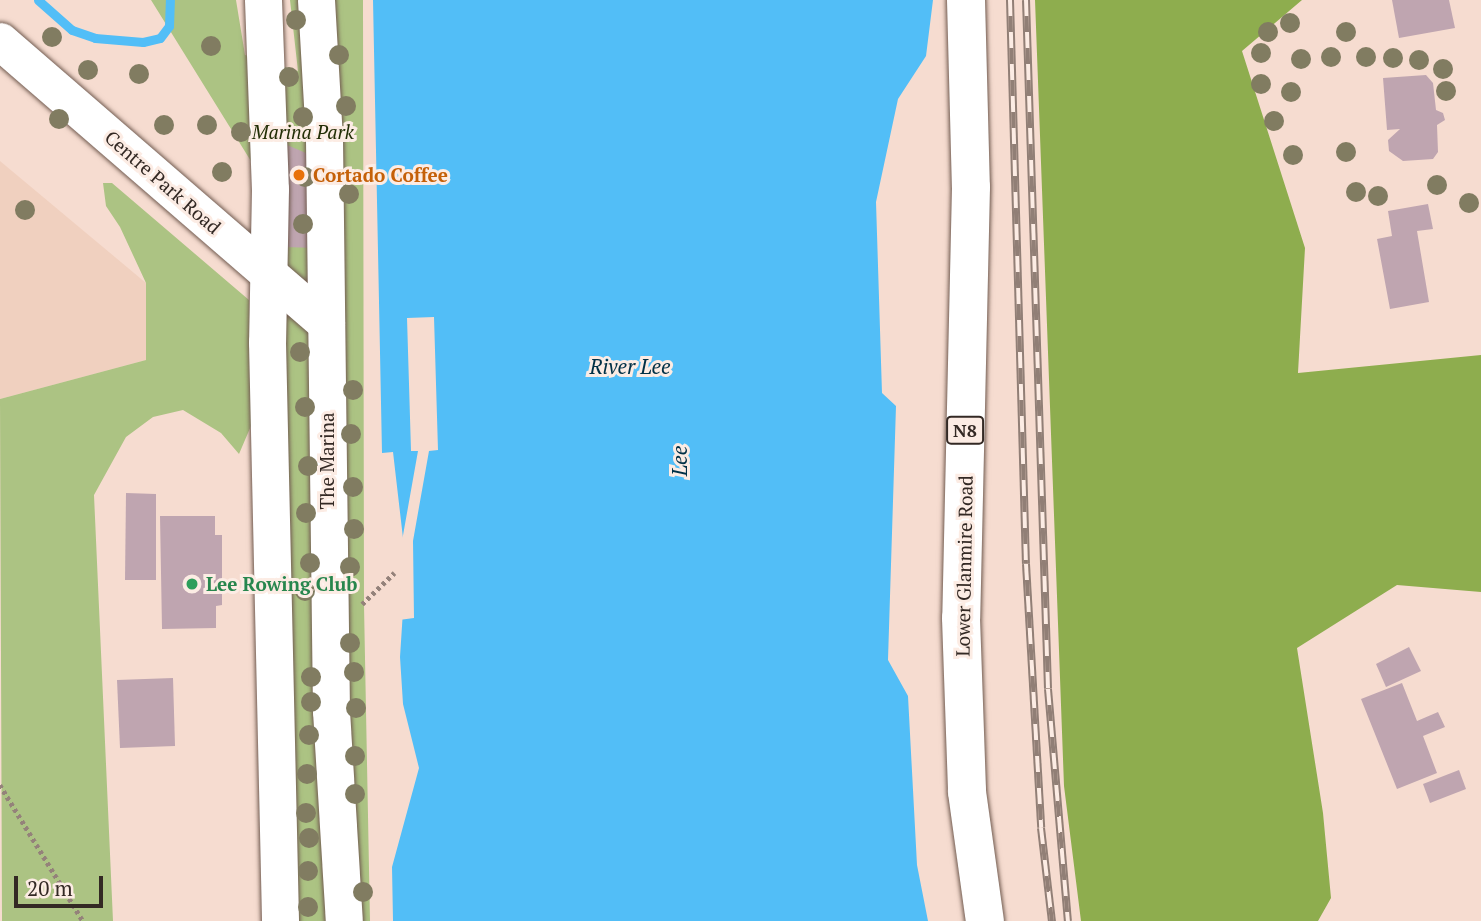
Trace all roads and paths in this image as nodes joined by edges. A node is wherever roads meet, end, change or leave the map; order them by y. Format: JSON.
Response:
{"nodes":[{"id":1,"x":263,"y":0,"type":"edge"},
{"id":2,"x":316,"y":0,"type":"edge"},
{"id":3,"x":966,"y":0,"type":"edge"},
{"id":4,"x":0,"y":41,"type":"edge"},
{"id":5,"x":270,"y":275,"type":"junction"},
{"id":6,"x":326,"y":323,"type":"junction"},
{"id":7,"x":0,"y":785,"type":"edge"},
{"id":8,"x":83,"y":921,"type":"edge"},
{"id":9,"x":280,"y":921,"type":"edge"},
{"id":10,"x":344,"y":921,"type":"edge"},
{"id":11,"x":985,"y":921,"type":"edge"}],
"edges":[{"from":1,"to":5,"type":"street"},
{"from":2,"to":6,"type":"street","name":"The Marina"},
{"from":3,"to":11,"type":"highway","name":"Lower Glanmire Road","number":"N8"},
{"from":4,"to":5,"type":"street","name":"Centre Park Road"},
{"from":5,"to":6,"type":"street","name":"Centre Park Road"},
{"from":5,"to":9,"type":"street"},
{"from":6,"to":10,"type":"street","name":"The Marina"},
{"from":7,"to":8,"type":"path"}]}
